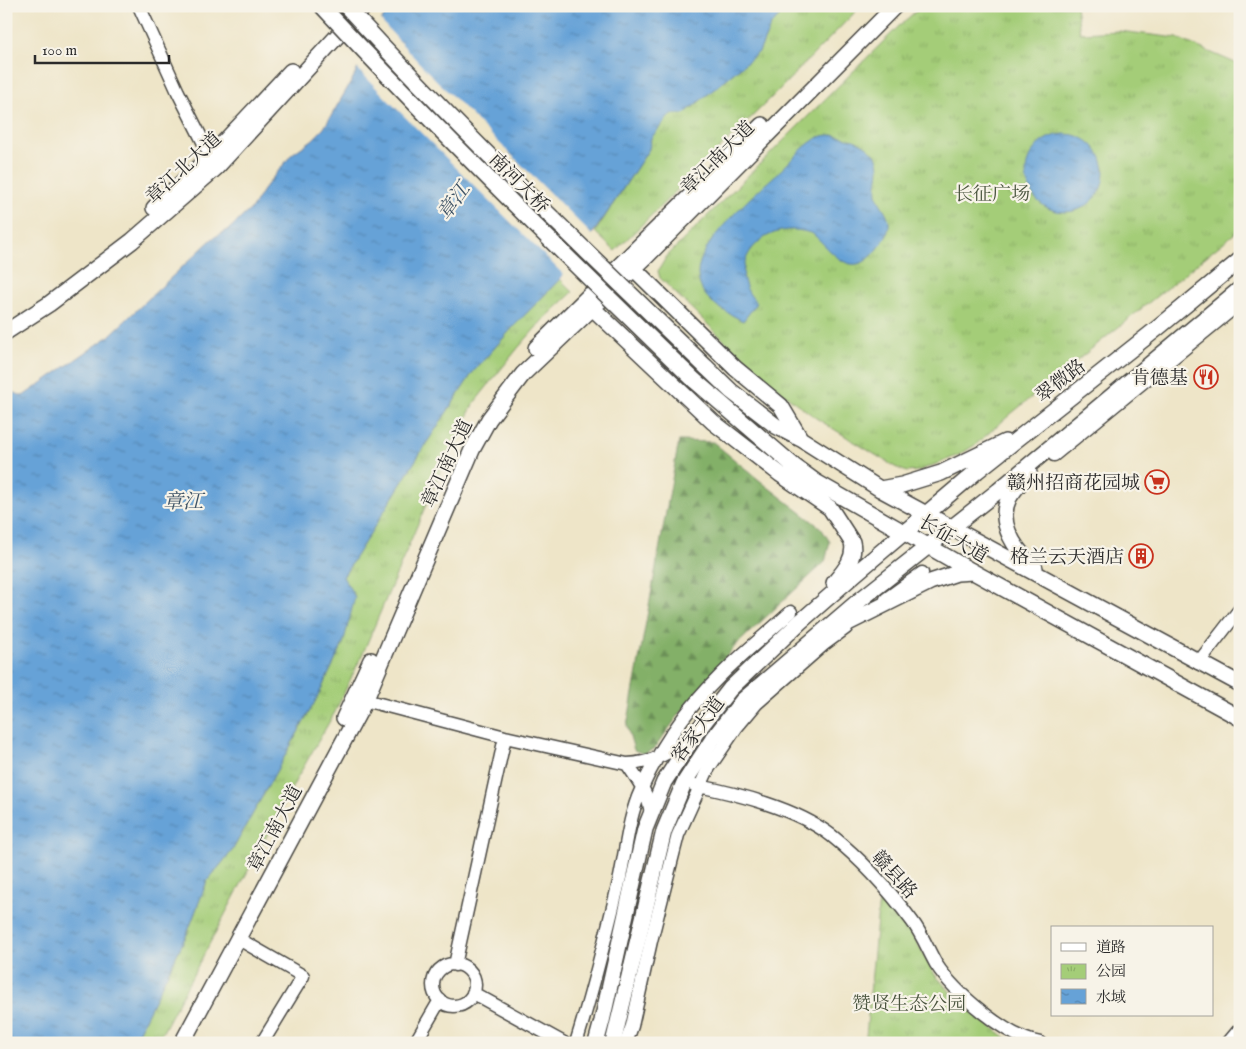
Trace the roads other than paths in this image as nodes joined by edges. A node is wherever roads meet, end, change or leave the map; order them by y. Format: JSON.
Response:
{"nodes":[{"id":1,"x":139,"y":6,"type":"edge"},
{"id":2,"x":322,"y":6,"type":"edge"},
{"id":3,"x":346,"y":6,"type":"edge"},
{"id":4,"x":352,"y":6,"type":"edge"},
{"id":5,"x":365,"y":6,"type":"edge"},
{"id":6,"x":882,"y":6,"type":"edge"},
{"id":7,"x":894,"y":6,"type":"edge"},
{"id":8,"x":213,"y":162,"type":"junction"},
{"id":9,"x":1240,"y":260,"type":"edge"},
{"id":10,"x":625,"y":261,"type":"junction"},
{"id":11,"x":1240,"y":289,"type":"edge"},
{"id":12,"x":1240,"y":303,"type":"edge"},
{"id":13,"x":588,"y":304,"type":"junction"},
{"id":14,"x":1228,"y":312,"type":"edge"},
{"id":15,"x":6,"y":321,"type":"edge"},
{"id":16,"x":6,"y":332,"type":"edge"},
{"id":17,"x":706,"y":367,"type":"joint"},
{"id":18,"x":694,"y":380,"type":"joint"},
{"id":19,"x":1027,"y":432,"type":"junction"},
{"id":20,"x":755,"y":433,"type":"junction"},
{"id":21,"x":801,"y":439,"type":"junction"},
{"id":22,"x":1050,"y":452,"type":"junction"},
{"id":23,"x":774,"y":470,"type":"junction"},
{"id":24,"x":801,"y":489,"type":"junction"},
{"id":25,"x":880,"y":489,"type":"junction"},
{"id":26,"x":832,"y":491,"type":"junction"},
{"id":27,"x":926,"y":514,"type":"junction"},
{"id":28,"x":952,"y":527,"type":"junction"},
{"id":29,"x":904,"y":532,"type":"junction"},
{"id":30,"x":928,"y":546,"type":"junction"},
{"id":31,"x":974,"y":572,"type":"junction"},
{"id":32,"x":922,"y":573,"type":"dead end"},
{"id":33,"x":1047,"y":580,"type":"junction"},
{"id":34,"x":1240,"y":609,"type":"edge"},
{"id":35,"x":796,"y":617,"type":"junction"},
{"id":36,"x":861,"y":617,"type":"junction"},
{"id":37,"x":812,"y":640,"type":"junction"},
{"id":38,"x":1198,"y":663,"type":"junction"},
{"id":39,"x":1240,"y":684,"type":"edge"},
{"id":40,"x":360,"y":699,"type":"junction"},
{"id":41,"x":1240,"y":718,"type":"edge"},
{"id":42,"x":696,"y":734,"type":"junction"},
{"id":43,"x":505,"y":737,"type":"junction"},
{"id":44,"x":658,"y":758,"type":"junction"},
{"id":45,"x":627,"y":764,"type":"junction"},
{"id":46,"x":684,"y":783,"type":"junction"},
{"id":47,"x":701,"y":786,"type":"junction"},
{"id":48,"x":642,"y":788,"type":"junction"},
{"id":49,"x":651,"y":814,"type":"junction"},
{"id":50,"x":237,"y":938,"type":"junction"},
{"id":51,"x":455,"y":965,"type":"junction"},
{"id":52,"x":473,"y":993,"type":"junction"},
{"id":53,"x":440,"y":1000,"type":"junction"},
{"id":54,"x":1240,"y":1030,"type":"edge"},
{"id":55,"x":170,"y":1043,"type":"edge"},
{"id":56,"x":182,"y":1043,"type":"edge"},
{"id":57,"x":262,"y":1043,"type":"edge"},
{"id":58,"x":415,"y":1043,"type":"edge"},
{"id":59,"x":564,"y":1043,"type":"edge"},
{"id":60,"x":576,"y":1043,"type":"edge"},
{"id":61,"x":596,"y":1043,"type":"edge"},
{"id":62,"x":613,"y":1043,"type":"edge"},
{"id":63,"x":626,"y":1043,"type":"edge"},
{"id":64,"x":1040,"y":1043,"type":"edge"},
{"id":65,"x":1230,"y":1043,"type":"edge"}],
"edges":[{"from":1,"to":8,"type":"street"},
{"from":2,"to":18,"type":"main road","name":"南河大桥","bridge":true},
{"from":3,"to":17,"type":"main road","name":"南河大桥","bridge":true},
{"from":4,"to":8,"type":"main road","name":"章江北大道"},
{"from":5,"to":8,"type":"main road","name":"章江北大道"},
{"from":6,"to":10,"type":"main road","name":"章江南大道"},
{"from":7,"to":13,"type":"main road","name":"章江南大道"},
{"from":8,"to":15,"type":"main road","name":"章江北大道"},
{"from":8,"to":16,"type":"main road","name":"章江北大道"},
{"from":9,"to":19,"type":"main road","name":"翠微路"},
{"from":10,"to":13,"type":"main road","name":"章江南大道"},
{"from":10,"to":21,"type":"main road"},
{"from":11,"to":14,"type":"main road"},
{"from":12,"to":14,"type":"street"},
{"from":13,"to":23,"type":"main road"},
{"from":13,"to":40,"type":"main road","name":"章江南大道"},
{"from":14,"to":22,"type":"main road"},
{"from":17,"to":21,"type":"main road","name":"长征大道"},
{"from":18,"to":20,"type":"main road","name":"长征大道"},
{"from":19,"to":25,"type":"main road"},
{"from":19,"to":27,"type":"main road","name":"翠微路"},
{"from":20,"to":23,"type":"main road"},
{"from":20,"to":26,"type":"main road","name":"长征大道"},
{"from":21,"to":25,"type":"main road","name":"长征大道"},
{"from":22,"to":28,"type":"main road"},
{"from":22,"to":33,"type":"main road"},
{"from":23,"to":24,"type":"main road"},
{"from":24,"to":26,"type":"main road"},
{"from":24,"to":35,"type":"main road"},
{"from":25,"to":27,"type":"main road","name":"长征大道"},
{"from":26,"to":29,"type":"main road","name":"长征大道"},
{"from":27,"to":28,"type":"main road","name":"长征大道"},
{"from":27,"to":29,"type":"main road","name":"翠微路"},
{"from":28,"to":30,"type":"main road","name":"客家大道"},
{"from":28,"to":33,"type":"main road","name":"长征大道"},
{"from":29,"to":30,"type":"main road","name":"长征大道"},
{"from":29,"to":35,"type":"main road","name":"客家大道"},
{"from":30,"to":31,"type":"main road","name":"长征大道"},
{"from":30,"to":37,"type":"main road","name":"客家大道"},
{"from":31,"to":36,"type":"main road"},
{"from":31,"to":41,"type":"main road","name":"长征大道"},
{"from":32,"to":36,"type":"street"},
{"from":33,"to":38,"type":"main road","name":"长征大道"},
{"from":34,"to":38,"type":"street"},
{"from":35,"to":42,"type":"main road","name":"客家大道"},
{"from":35,"to":44,"type":"street"},
{"from":36,"to":37,"type":"main road"},
{"from":36,"to":47,"type":"street"},
{"from":37,"to":46,"type":"main road","name":"客家大道"},
{"from":38,"to":39,"type":"main road","name":"长征大道"},
{"from":40,"to":43,"type":"street"},
{"from":40,"to":50,"type":"main road","name":"章江南大道"},
{"from":40,"to":55,"type":"main road","name":"章江南大道"},
{"from":42,"to":44,"type":"street"},
{"from":42,"to":49,"type":"main road","name":"客家大道"},
{"from":43,"to":45,"type":"street"},
{"from":43,"to":51,"type":"street"},
{"from":44,"to":45,"type":"street"},
{"from":44,"to":48,"type":"street"},
{"from":45,"to":48,"type":"street"},
{"from":46,"to":47,"type":"street","name":"赣县路"},
{"from":46,"to":62,"type":"main road","name":"客家大道"},
{"from":47,"to":63,"type":"street"},
{"from":47,"to":64,"type":"street","name":"赣县路"},
{"from":48,"to":49,"type":"street"},
{"from":48,"to":60,"type":"street"},
{"from":49,"to":61,"type":"main road","name":"客家大道"},
{"from":50,"to":56,"type":"main road","name":"章江南大道"},
{"from":50,"to":57,"type":"street"},
{"from":51,"to":52,"type":"street"},
{"from":51,"to":53,"type":"street"},
{"from":52,"to":53,"type":"street"},
{"from":52,"to":59,"type":"street"},
{"from":53,"to":58,"type":"street"},
{"from":54,"to":65,"type":"main road"}]}
